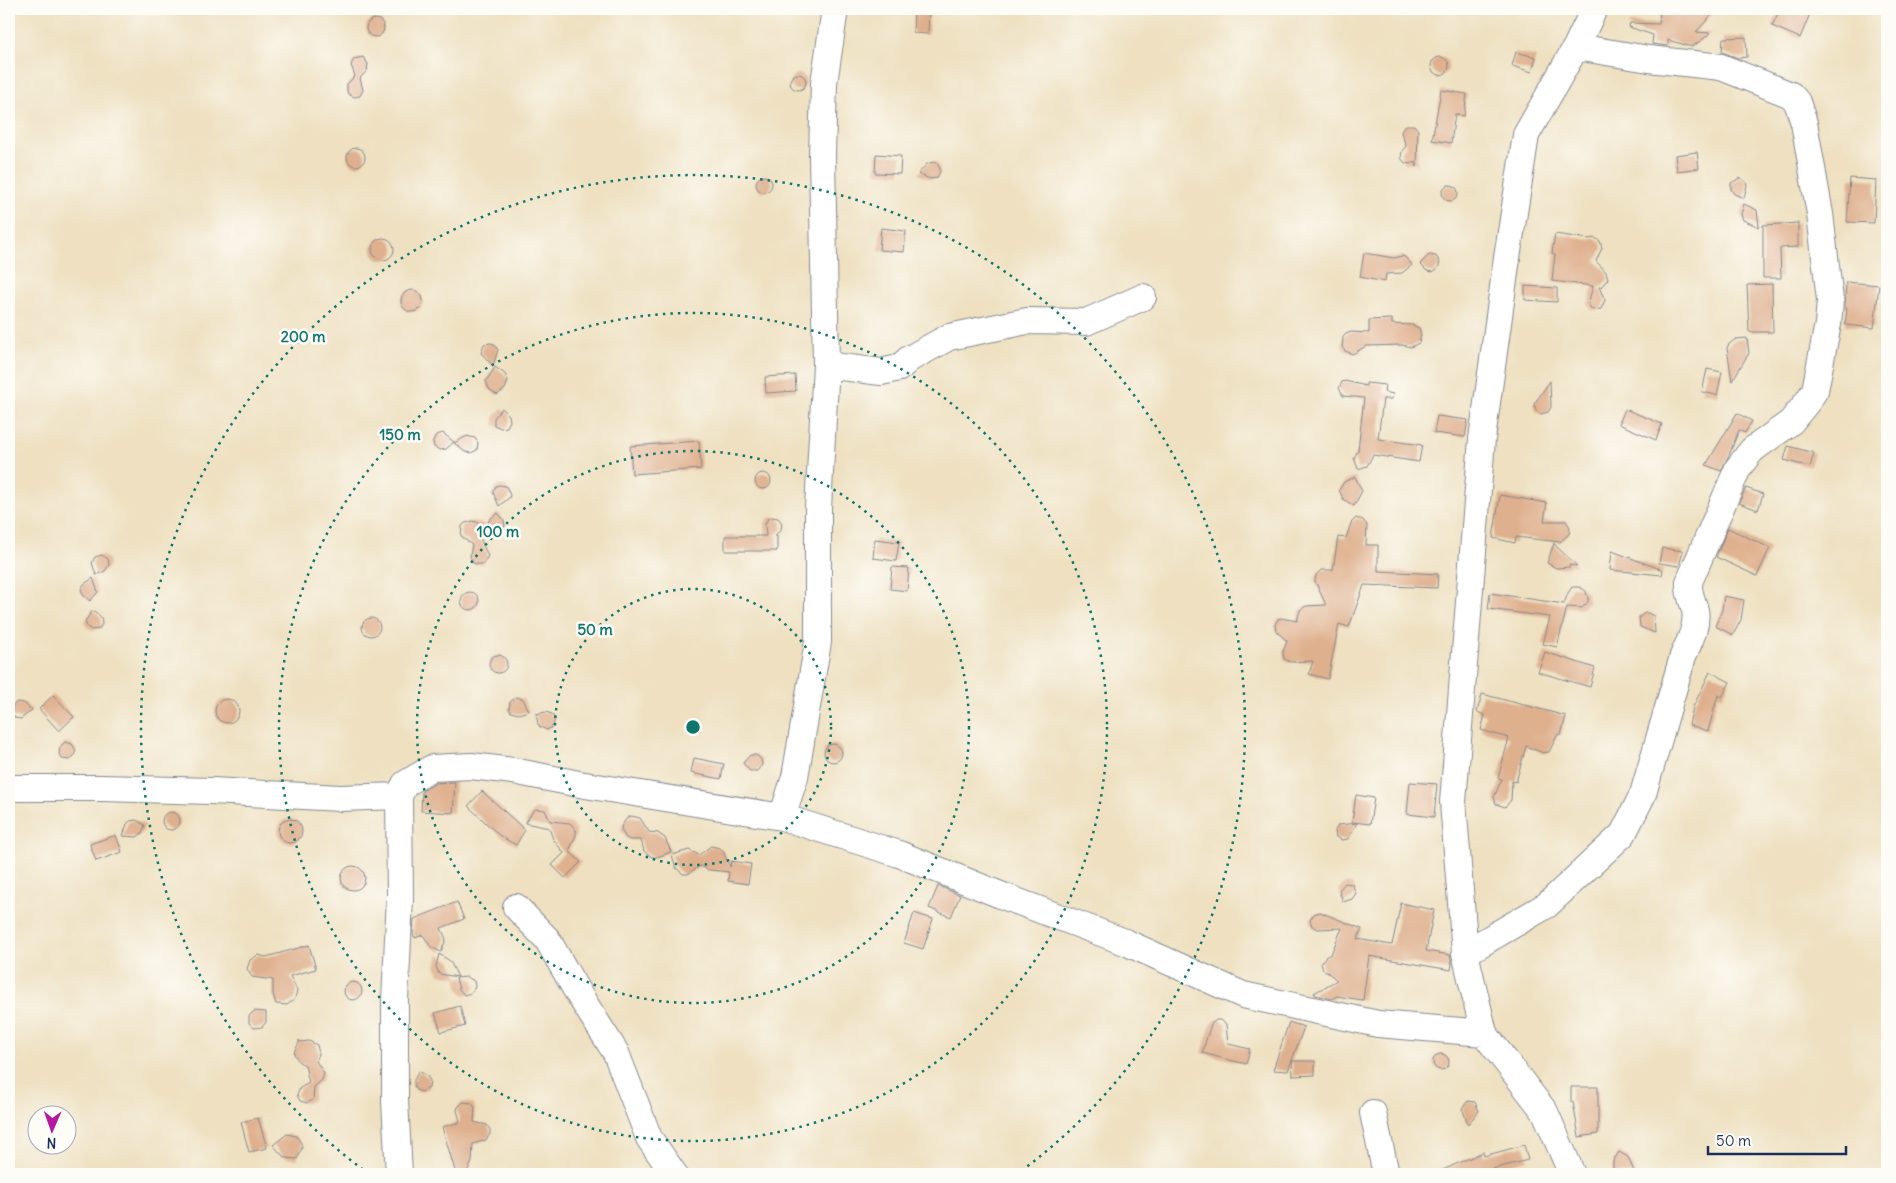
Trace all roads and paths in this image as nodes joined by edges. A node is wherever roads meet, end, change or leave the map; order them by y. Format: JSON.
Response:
{"nodes":[{"id":1,"x":835,"y":9,"type":"edge"},
{"id":2,"x":1594,"y":9,"type":"edge"},
{"id":3,"x":1576,"y":47,"type":"junction"},
{"id":4,"x":1143,"y":298,"type":"dead end"},
{"id":5,"x":826,"y":365,"type":"junction"},
{"id":6,"x":9,"y":788,"type":"edge"},
{"id":7,"x":399,"y":796,"type":"junction"},
{"id":8,"x":782,"y":817,"type":"junction"},
{"id":9,"x":516,"y":907,"type":"dead end"},
{"id":10,"x":1464,"y":953,"type":"junction"},
{"id":11,"x":1484,"y":1033,"type":"junction"},
{"id":12,"x":1372,"y":1113,"type":"dead end"},
{"id":13,"x":399,"y":1174,"type":"edge"},
{"id":14,"x":674,"y":1174,"type":"edge"},
{"id":15,"x":1386,"y":1174,"type":"edge"},
{"id":16,"x":1572,"y":1174,"type":"edge"}],
"edges":[{"from":1,"to":5,"type":"street"},
{"from":2,"to":3,"type":"street"},
{"from":3,"to":10,"type":"street"},
{"from":3,"to":10,"type":"street"},
{"from":4,"to":5,"type":"street"},
{"from":5,"to":8,"type":"street"},
{"from":6,"to":7,"type":"street"},
{"from":7,"to":8,"type":"street"},
{"from":7,"to":13,"type":"street"},
{"from":8,"to":11,"type":"street"},
{"from":9,"to":14,"type":"street"},
{"from":10,"to":11,"type":"street"},
{"from":11,"to":16,"type":"street"},
{"from":12,"to":15,"type":"street"}]}
